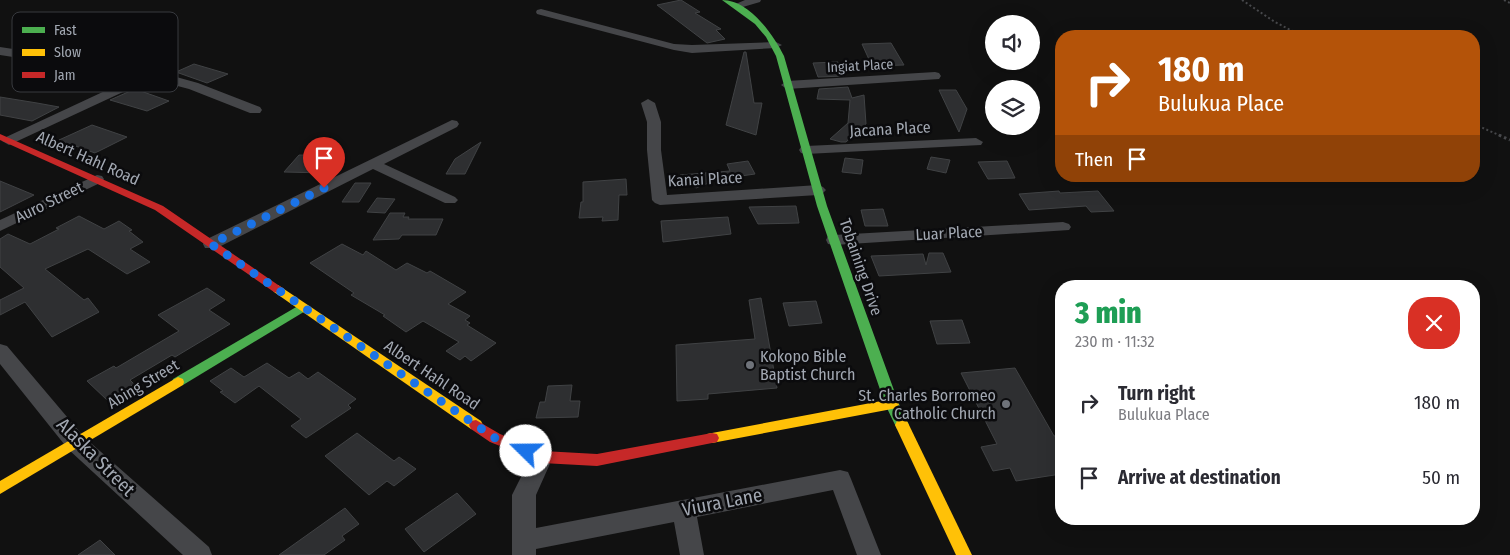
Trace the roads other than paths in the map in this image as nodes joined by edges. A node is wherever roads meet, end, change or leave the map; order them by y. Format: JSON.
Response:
{"nodes":[{"id":1,"x":756,"y":0,"type":"edge"},
{"id":2,"x":730,"y":3,"type":"edge"},
{"id":3,"x":541,"y":12,"type":"dead end"},
{"id":4,"x":776,"y":46,"type":"junction"},
{"id":5,"x":935,"y":76,"type":"dead end"},
{"id":6,"x":178,"y":82,"type":"edge"},
{"id":7,"x":787,"y":85,"type":"junction"},
{"id":8,"x":111,"y":92,"type":"edge"},
{"id":9,"x":648,"y":103,"type":"dead end"},
{"id":10,"x":255,"y":110,"type":"dead end"},
{"id":11,"x":452,"y":124,"type":"dead end"},
{"id":12,"x":5,"y":139,"type":"edge"},
{"id":13,"x":976,"y":142,"type":"dead end"},
{"id":14,"x":806,"y":150,"type":"junction"},
{"id":15,"x":373,"y":164,"type":"junction"},
{"id":16,"x":97,"y":179,"type":"junction"},
{"id":17,"x":818,"y":190,"type":"junction"},
{"id":18,"x":450,"y":200,"type":"dead end"},
{"id":19,"x":0,"y":226,"type":"edge"},
{"id":20,"x":1063,"y":227,"type":"dead end"},
{"id":21,"x":834,"y":240,"type":"junction"},
{"id":22,"x":211,"y":244,"type":"junction"},
{"id":23,"x":303,"y":307,"type":"junction"},
{"id":24,"x":0,"y":351,"type":"edge"},
{"id":25,"x":892,"y":404,"type":"junction"},
{"id":26,"x":76,"y":443,"type":"junction"},
{"id":27,"x":542,"y":457,"type":"junction"},
{"id":28,"x":0,"y":488,"type":"edge"},
{"id":29,"x":684,"y":510,"type":"junction"},
{"id":30,"x":524,"y":548,"type":"edge"},
{"id":31,"x":200,"y":555,"type":"edge"},
{"id":32,"x":692,"y":555,"type":"edge"},
{"id":33,"x":868,"y":555,"type":"edge"},
{"id":34,"x":964,"y":555,"type":"edge"}],
"edges":[{"from":1,"to":2,"type":"street"},
{"from":2,"to":4,"type":"street","name":"Tobaining Drive"},
{"from":3,"to":4,"type":"street"},
{"from":4,"to":7,"type":"street","name":"Tobaining Drive"},
{"from":5,"to":7,"type":"street","name":"Ingiat Place"},
{"from":6,"to":10,"type":"street"},
{"from":7,"to":14,"type":"street","name":"Tobaining Drive"},
{"from":8,"to":12,"type":"street"},
{"from":9,"to":17,"type":"street","name":"Kanai Place"},
{"from":11,"to":15,"type":"street"},
{"from":12,"to":16,"type":"street","name":"Albert Hahl Road"},
{"from":13,"to":14,"type":"street","name":"Jacana Place"},
{"from":14,"to":17,"type":"street","name":"Tobaining Drive"},
{"from":15,"to":18,"type":"street"},
{"from":15,"to":22,"type":"street"},
{"from":16,"to":19,"type":"street","name":"Auro Street"},
{"from":16,"to":22,"type":"street","name":"Albert Hahl Road"},
{"from":17,"to":21,"type":"street","name":"Tobaining Drive"},
{"from":20,"to":21,"type":"street","name":"Luar Place"},
{"from":21,"to":25,"type":"street","name":"Tobaining Drive"},
{"from":22,"to":23,"type":"street","name":"Albert Hahl Road"},
{"from":23,"to":26,"type":"street","name":"Abing Street"},
{"from":23,"to":27,"type":"street","name":"Albert Hahl Road"},
{"from":24,"to":26,"type":"street","name":"Alaska Street"},
{"from":25,"to":27,"type":"street","name":"Albert Hahl Road"},
{"from":25,"to":34,"type":"street","name":"Tobaining Drive"},
{"from":26,"to":28,"type":"street","name":"Abing Street"},
{"from":26,"to":31,"type":"street","name":"Alaska Street"},
{"from":27,"to":30,"type":"street","name":"Viura Lane"},
{"from":29,"to":30,"type":"street","name":"Viura Lane"},
{"from":29,"to":32,"type":"street"},
{"from":29,"to":33,"type":"street","name":"Viura Lane"}]}
